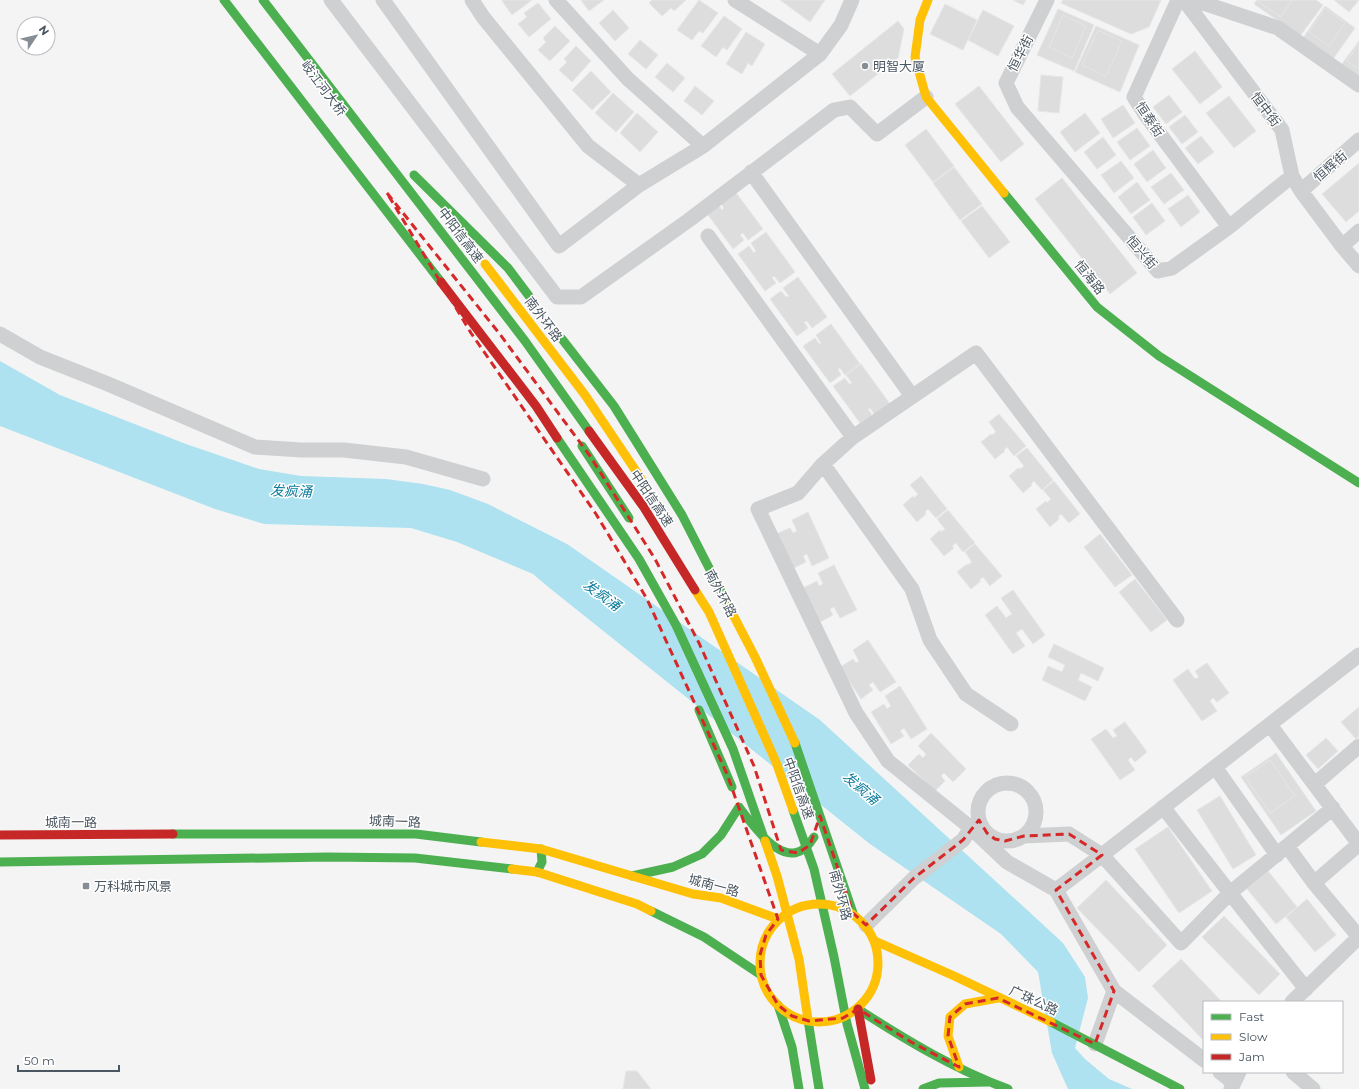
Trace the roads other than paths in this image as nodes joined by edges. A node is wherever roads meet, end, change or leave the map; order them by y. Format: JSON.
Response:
{"nodes":[{"id":1,"x":224,"y":0,"type":"edge"},
{"id":2,"x":263,"y":0,"type":"edge"},
{"id":3,"x":331,"y":0,"type":"edge"},
{"id":4,"x":383,"y":0,"type":"edge"},
{"id":5,"x":472,"y":0,"type":"edge"},
{"id":6,"x":556,"y":0,"type":"edge"},
{"id":7,"x":736,"y":0,"type":"edge"},
{"id":8,"x":852,"y":0,"type":"edge"},
{"id":9,"x":928,"y":0,"type":"edge"},
{"id":10,"x":1047,"y":0,"type":"edge"},
{"id":11,"x":1178,"y":0,"type":"edge"},
{"id":12,"x":1184,"y":0,"type":"edge"},
{"id":13,"x":1194,"y":0,"type":"edge"},
{"id":14,"x":820,"y":54,"type":"junction"},
{"id":15,"x":1359,"y":85,"type":"edge"},
{"id":16,"x":926,"y":98,"type":"junction"},
{"id":17,"x":1018,"y":107,"type":"joint"},
{"id":18,"x":1359,"y":140,"type":"edge"},
{"id":19,"x":703,"y":146,"type":"junction"},
{"id":20,"x":751,"y":172,"type":"junction"},
{"id":21,"x":1292,"y":176,"type":"junction"},
{"id":22,"x":640,"y":185,"type":"junction"},
{"id":23,"x":1301,"y":191,"type":"junction"},
{"id":24,"x":399,"y":212,"type":"dead end"},
{"id":25,"x":1229,"y":227,"type":"junction"},
{"id":26,"x":1359,"y":231,"type":"edge"},
{"id":27,"x":708,"y":236,"type":"dead end"},
{"id":28,"x":463,"y":237,"type":"dead end"},
{"id":29,"x":1342,"y":246,"type":"junction"},
{"id":30,"x":478,"y":255,"type":"dead end"},
{"id":31,"x":1359,"y":266,"type":"edge"},
{"id":32,"x":536,"y":306,"type":"dead end"},
{"id":33,"x":556,"y":331,"type":"dead end"},
{"id":34,"x":0,"y":334,"type":"edge"},
{"id":35,"x":493,"y":365,"type":"dead end"},
{"id":36,"x":912,"y":396,"type":"junction"},
{"id":37,"x":853,"y":437,"type":"junction"},
{"id":38,"x":576,"y":438,"type":"dead end"},
{"id":39,"x":823,"y":464,"type":"junction"},
{"id":40,"x":483,"y":479,"type":"dead end"},
{"id":41,"x":1359,"y":483,"type":"edge"},
{"id":42,"x":651,"y":496,"type":"dead end"},
{"id":43,"x":634,"y":527,"type":"dead end"},
{"id":44,"x":696,"y":575,"type":"dead end"},
{"id":45,"x":1177,"y":620,"type":"dead end"},
{"id":46,"x":1359,"y":655,"type":"edge"},
{"id":47,"x":694,"y":700,"type":"dead end"},
{"id":48,"x":1011,"y":724,"type":"dead end"},
{"id":49,"x":1270,"y":725,"type":"junction"},
{"id":50,"x":1359,"y":746,"type":"edge"},
{"id":51,"x":1215,"y":767,"type":"junction"},
{"id":52,"x":793,"y":783,"type":"dead end"},
{"id":53,"x":1314,"y":784,"type":"junction"},
{"id":54,"x":736,"y":801,"type":"junction"},
{"id":55,"x":1163,"y":807,"type":"junction"},
{"id":56,"x":1333,"y":808,"type":"junction"},
{"id":57,"x":820,"y":816,"type":"junction"},
{"id":58,"x":809,"y":825,"type":"dead end"},
{"id":59,"x":971,"y":829,"type":"junction"},
{"id":60,"x":748,"y":834,"type":"dead end"},
{"id":61,"x":776,"y":834,"type":"dead end"},
{"id":62,"x":0,"y":835,"type":"edge"},
{"id":63,"x":1024,"y":836,"type":"junction"},
{"id":64,"x":1359,"y":844,"type":"edge"},
{"id":65,"x":541,"y":849,"type":"junction"},
{"id":66,"x":1282,"y":851,"type":"junction"},
{"id":67,"x":1102,"y":855,"type":"junction"},
{"id":68,"x":0,"y":862,"type":"edge"},
{"id":69,"x":786,"y":864,"type":"dead end"},
{"id":70,"x":537,"y":872,"type":"junction"},
{"id":71,"x":632,"y":876,"type":"junction"},
{"id":72,"x":1314,"y":883,"type":"junction"},
{"id":73,"x":1056,"y":890,"type":"junction"},
{"id":74,"x":1230,"y":893,"type":"junction"},
{"id":75,"x":796,"y":894,"type":"dead end"},
{"id":76,"x":773,"y":905,"type":"dead end"},
{"id":77,"x":833,"y":913,"type":"dead end"},
{"id":78,"x":853,"y":913,"type":"junction"},
{"id":79,"x":801,"y":918,"type":"dead end"},
{"id":80,"x":778,"y":919,"type":"junction"},
{"id":81,"x":866,"y":925,"type":"junction"},
{"id":82,"x":837,"y":928,"type":"dead end"},
{"id":83,"x":875,"y":941,"type":"junction"},
{"id":84,"x":761,"y":975,"type":"junction"},
{"id":85,"x":1306,"y":989,"type":"junction"},
{"id":86,"x":1114,"y":991,"type":"junction"},
{"id":87,"x":998,"y":998,"type":"junction"},
{"id":88,"x":1293,"y":1001,"type":"edge"},
{"id":89,"x":778,"y":1005,"type":"junction"},
{"id":90,"x":858,"y":1009,"type":"junction"},
{"id":91,"x":820,"y":1011,"type":"dead end"},
{"id":92,"x":822,"y":1035,"type":"dead end"},
{"id":93,"x":1095,"y":1044,"type":"junction"},
{"id":94,"x":1203,"y":1059,"type":"edge"},
{"id":95,"x":959,"y":1067,"type":"junction"},
{"id":96,"x":1222,"y":1073,"type":"edge"},
{"id":97,"x":1294,"y":1073,"type":"edge"},
{"id":98,"x":1235,"y":1081,"type":"edge"},
{"id":99,"x":988,"y":1082,"type":"junction"},
{"id":100,"x":799,"y":1089,"type":"edge"},
{"id":101,"x":819,"y":1089,"type":"edge"},
{"id":102,"x":864,"y":1089,"type":"edge"},
{"id":103,"x":873,"y":1089,"type":"edge"},
{"id":104,"x":923,"y":1089,"type":"edge"},
{"id":105,"x":1008,"y":1089,"type":"edge"},
{"id":106,"x":1180,"y":1089,"type":"edge"},
{"id":107,"x":1313,"y":1089,"type":"edge"}],
"edges":[{"from":1,"to":101,"type":"main road"},
{"from":2,"to":102,"type":"main road","name":"中阳信高速"},
{"from":3,"to":20,"type":"street"},
{"from":4,"to":22,"type":"street"},
{"from":5,"to":22,"type":"street"},
{"from":6,"to":19,"type":"street"},
{"from":7,"to":14,"type":"street"},
{"from":8,"to":14,"type":"street"},
{"from":9,"to":16,"type":"main road","name":"恒海路"},
{"from":10,"to":17,"type":"street","name":"恒华街"},
{"from":11,"to":25,"type":"street","name":"恒泰街"},
{"from":12,"to":21,"type":"street","name":"恒中街"},
{"from":13,"to":15,"type":"street"},
{"from":14,"to":19,"type":"street"},
{"from":16,"to":20,"type":"street"},
{"from":16,"to":41,"type":"main road","name":"恒海路"},
{"from":17,"to":25,"type":"street","name":"恒兴街"},
{"from":18,"to":23,"type":"street","name":"恒辉街"},
{"from":19,"to":22,"type":"street"},
{"from":20,"to":36,"type":"street"},
{"from":21,"to":23,"type":"street","name":"恒中街"},
{"from":21,"to":25,"type":"street","name":"恒兴街"},
{"from":23,"to":29,"type":"street","name":"恒中街"},
{"from":24,"to":35,"type":"main road"},
{"from":26,"to":29,"type":"street"},
{"from":27,"to":37,"type":"street"},
{"from":28,"to":32,"type":"main road"},
{"from":29,"to":31,"type":"street","name":"恒中街"},
{"from":30,"to":42,"type":"main road","name":"南外环路"},
{"from":33,"to":57,"type":"main road"},
{"from":34,"to":40,"type":"street"},
{"from":36,"to":37,"type":"street"},
{"from":36,"to":45,"type":"street"},
{"from":37,"to":39,"type":"street"},
{"from":38,"to":43,"type":"main road"},
{"from":39,"to":48,"type":"street"},
{"from":39,"to":59,"type":"street"},
{"from":44,"to":52,"type":"main road","name":"南外环路"},
{"from":46,"to":49,"type":"street"},
{"from":47,"to":54,"type":"main road"},
{"from":49,"to":51,"type":"street"},
{"from":49,"to":53,"type":"street"},
{"from":50,"to":53,"type":"street"},
{"from":51,"to":55,"type":"street"},
{"from":51,"to":66,"type":"street"},
{"from":53,"to":56,"type":"street"},
{"from":54,"to":57,"type":"main road"},
{"from":54,"to":60,"type":"main road"},
{"from":54,"to":71,"type":"main road"},
{"from":55,"to":67,"type":"street"},
{"from":55,"to":74,"type":"street"},
{"from":56,"to":64,"type":"street"},
{"from":56,"to":66,"type":"street"},
{"from":57,"to":78,"type":"main road"},
{"from":58,"to":77,"type":"main road","name":"南外环路"},
{"from":59,"to":63,"type":"street"},
{"from":59,"to":63,"type":"street"},
{"from":59,"to":73,"type":"street"},
{"from":59,"to":81,"type":"street"},
{"from":61,"to":69,"type":"main road"},
{"from":62,"to":65,"type":"main road","name":"城南一路"},
{"from":63,"to":67,"type":"street"},
{"from":64,"to":72,"type":"street"},
{"from":65,"to":70,"type":"main road"},
{"from":65,"to":71,"type":"main road","name":"城南一路"},
{"from":66,"to":72,"type":"street"},
{"from":66,"to":74,"type":"street"},
{"from":67,"to":73,"type":"street"},
{"from":67,"to":74,"type":"street"},
{"from":68,"to":70,"type":"main road"},
{"from":70,"to":84,"type":"main road"},
{"from":71,"to":80,"type":"main road","name":"城南一路"},
{"from":72,"to":85,"type":"street"},
{"from":73,"to":86,"type":"street"},
{"from":74,"to":85,"type":"street"},
{"from":75,"to":79,"type":"main road"},
{"from":76,"to":80,"type":"main road"},
{"from":78,"to":80,"type":"main road"},
{"from":78,"to":81,"type":"main road"},
{"from":80,"to":84,"type":"main road"},
{"from":81,"to":83,"type":"main road"},
{"from":82,"to":102,"type":"main road","name":"南外环路"},
{"from":83,"to":87,"type":"main road","name":"广珠公路"},
{"from":83,"to":90,"type":"main road"},
{"from":84,"to":89,"type":"main road"},
{"from":85,"to":88,"type":"street"},
{"from":86,"to":93,"type":"street"},
{"from":86,"to":94,"type":"street"},
{"from":87,"to":93,"type":"main road","name":"广珠公路"},
{"from":87,"to":95,"type":"main road"},
{"from":89,"to":90,"type":"main road"},
{"from":89,"to":100,"type":"main road"},
{"from":90,"to":95,"type":"main road"},
{"from":90,"to":103,"type":"main road"},
{"from":91,"to":92,"type":"main road"},
{"from":93,"to":106,"type":"main road","name":"广珠公路"},
{"from":95,"to":99,"type":"main road"},
{"from":96,"to":98,"type":"street"},
{"from":97,"to":107,"type":"street"},
{"from":99,"to":104,"type":"main road"},
{"from":99,"to":105,"type":"main road"}]}
